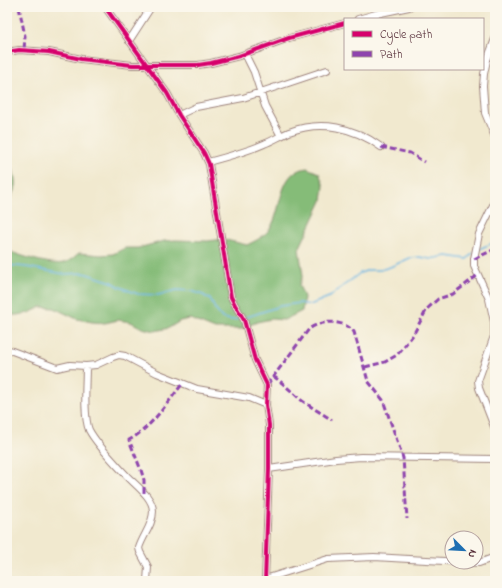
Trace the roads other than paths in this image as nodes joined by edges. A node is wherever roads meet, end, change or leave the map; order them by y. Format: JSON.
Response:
{"nodes":[{"id":1,"x":105,"y":7,"type":"edge"},
{"id":2,"x":151,"y":7,"type":"edge"},
{"id":3,"x":409,"y":7,"type":"edge"},
{"id":4,"x":362,"y":18,"type":"edge"},
{"id":5,"x":344,"y":23,"type":"edge"},
{"id":6,"x":495,"y":40,"type":"edge"},
{"id":7,"x":129,"y":41,"type":"junction"},
{"id":8,"x":7,"y":52,"type":"edge"},
{"id":9,"x":245,"y":54,"type":"junction"},
{"id":10,"x":146,"y":64,"type":"junction"},
{"id":11,"x":327,"y":70,"type":"dead end"},
{"id":12,"x":261,"y":92,"type":"junction"},
{"id":13,"x":179,"y":115,"type":"junction"},
{"id":14,"x":281,"y":136,"type":"junction"},
{"id":15,"x":495,"y":137,"type":"edge"},
{"id":16,"x":381,"y":147,"type":"dead end"},
{"id":17,"x":208,"y":162,"type":"junction"},
{"id":18,"x":495,"y":201,"type":"edge"},
{"id":19,"x":7,"y":350,"type":"edge"},
{"id":20,"x":86,"y":366,"type":"junction"},
{"id":21,"x":266,"y":405,"type":"junction"},
{"id":22,"x":495,"y":429,"type":"edge"},
{"id":23,"x":495,"y":459,"type":"edge"},
{"id":24,"x":269,"y":469,"type":"junction"},
{"id":25,"x":495,"y":557,"type":"edge"},
{"id":26,"x":265,"y":580,"type":"edge"},
{"id":27,"x":147,"y":581,"type":"edge"}],
"edges":[{"from":1,"to":7,"type":"street"},
{"from":2,"to":7,"type":"street"},
{"from":3,"to":4,"type":"street"},
{"from":5,"to":9,"type":"street"},
{"from":6,"to":15,"type":"street"},
{"from":7,"to":10,"type":"street"},
{"from":8,"to":10,"type":"street"},
{"from":9,"to":10,"type":"street"},
{"from":9,"to":12,"type":"street"},
{"from":10,"to":13,"type":"street"},
{"from":11,"to":12,"type":"street"},
{"from":12,"to":13,"type":"street"},
{"from":12,"to":14,"type":"street"},
{"from":13,"to":17,"type":"street"},
{"from":14,"to":16,"type":"street"},
{"from":14,"to":17,"type":"street"},
{"from":17,"to":21,"type":"street"},
{"from":18,"to":22,"type":"street"},
{"from":19,"to":20,"type":"street"},
{"from":20,"to":21,"type":"street"},
{"from":20,"to":27,"type":"street"},
{"from":21,"to":24,"type":"street"},
{"from":23,"to":24,"type":"street"},
{"from":24,"to":26,"type":"street"},
{"from":25,"to":26,"type":"street"}]}
